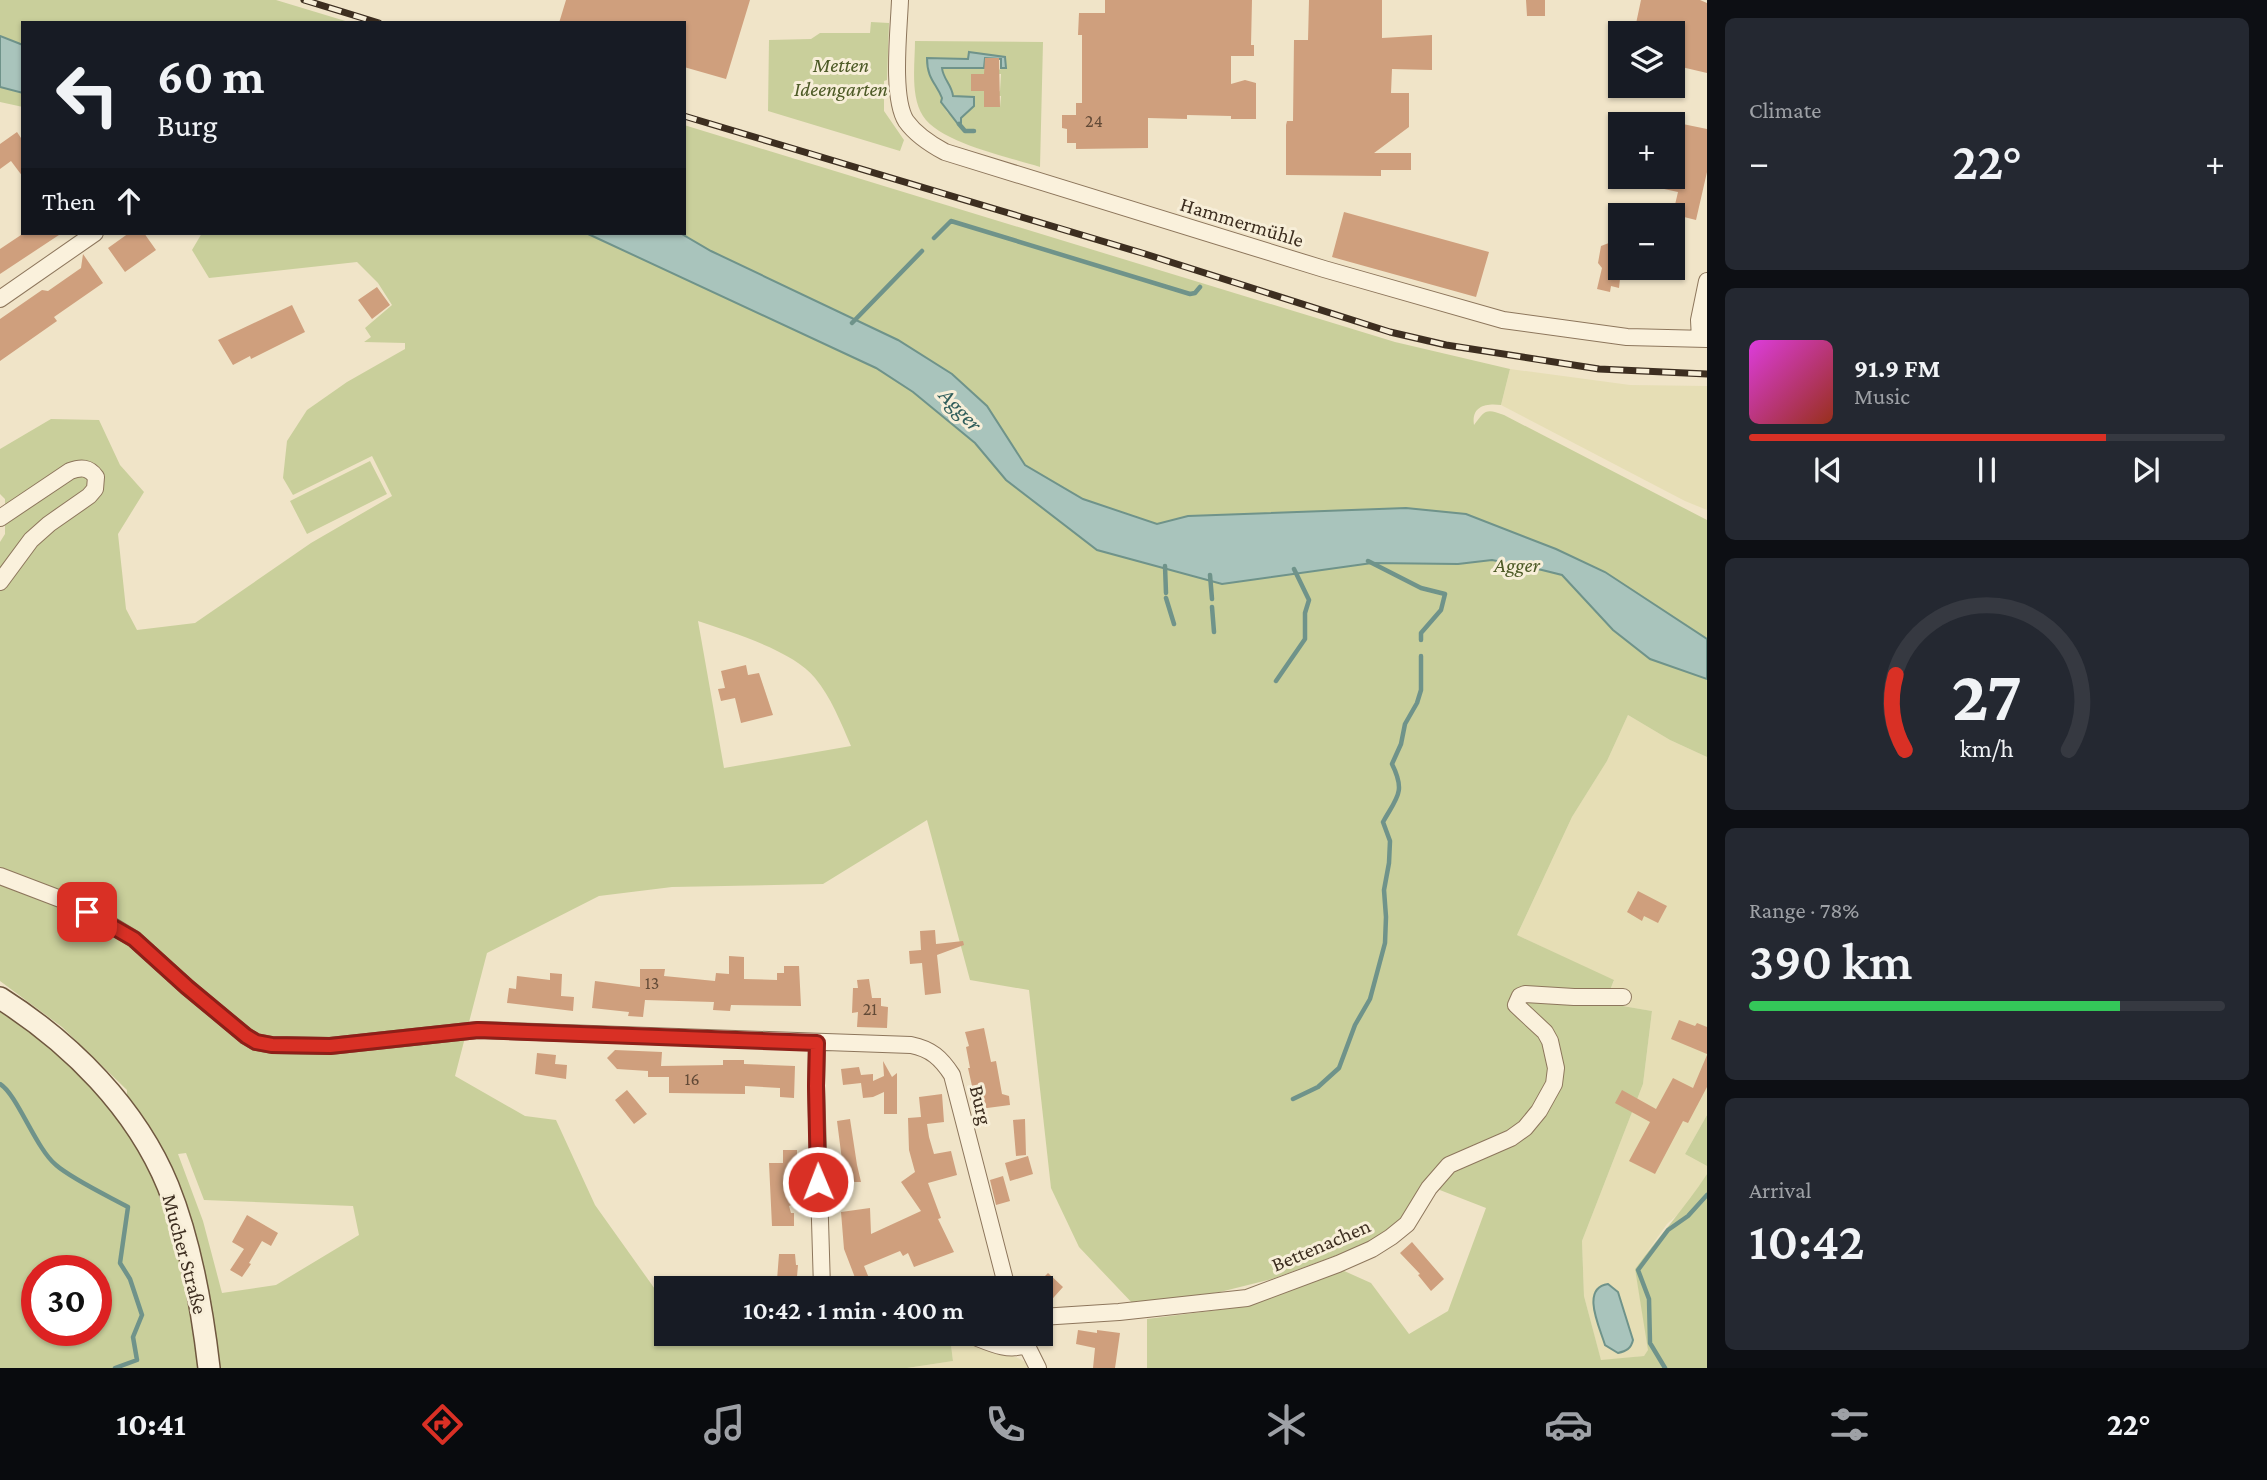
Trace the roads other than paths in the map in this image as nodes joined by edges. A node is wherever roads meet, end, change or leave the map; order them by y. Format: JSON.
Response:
{"nodes":[{"id":1,"x":900,"y":0,"type":"edge"},
{"id":2,"x":92,"y":235,"type":"edge"},
{"id":3,"x":1707,"y":281,"type":"edge"},
{"id":4,"x":0,"y":299,"type":"edge"},
{"id":5,"x":1704,"y":339,"type":"edge"},
{"id":6,"x":0,"y":518,"type":"edge"},
{"id":7,"x":0,"y":582,"type":"edge"},
{"id":8,"x":0,"y":876,"type":"edge"},
{"id":9,"x":1623,"y":997,"type":"dead end"},
{"id":10,"x":0,"y":998,"type":"edge"},
{"id":11,"x":817,"y":1043,"type":"junction"},
{"id":12,"x":822,"y":1276,"type":"edge"},
{"id":13,"x":1004,"y":1276,"type":"edge"},
{"id":14,"x":1053,"y":1316,"type":"edge"},
{"id":15,"x":1000,"y":1346,"type":"edge"},
{"id":16,"x":1018,"y":1346,"type":"edge"},
{"id":17,"x":1027,"y":1346,"type":"edge"},
{"id":18,"x":209,"y":1368,"type":"edge"},
{"id":19,"x":1038,"y":1368,"type":"edge"}],
"edges":[{"from":1,"to":5,"type":"street","name":"Hammermühle"},
{"from":2,"to":4,"type":"street"},
{"from":3,"to":5,"type":"street","name":"Hammermühle"},
{"from":6,"to":7,"type":"street"},
{"from":8,"to":11,"type":"street","name":"Burg"},
{"from":9,"to":14,"type":"street","name":"Bettenachen"},
{"from":10,"to":18,"type":"main road","name":"Mucher Straße"},
{"from":11,"to":12,"type":"street"},
{"from":11,"to":13,"type":"street","name":"Burg"},
{"from":15,"to":16,"type":"street"},
{"from":17,"to":19,"type":"street"}]}
